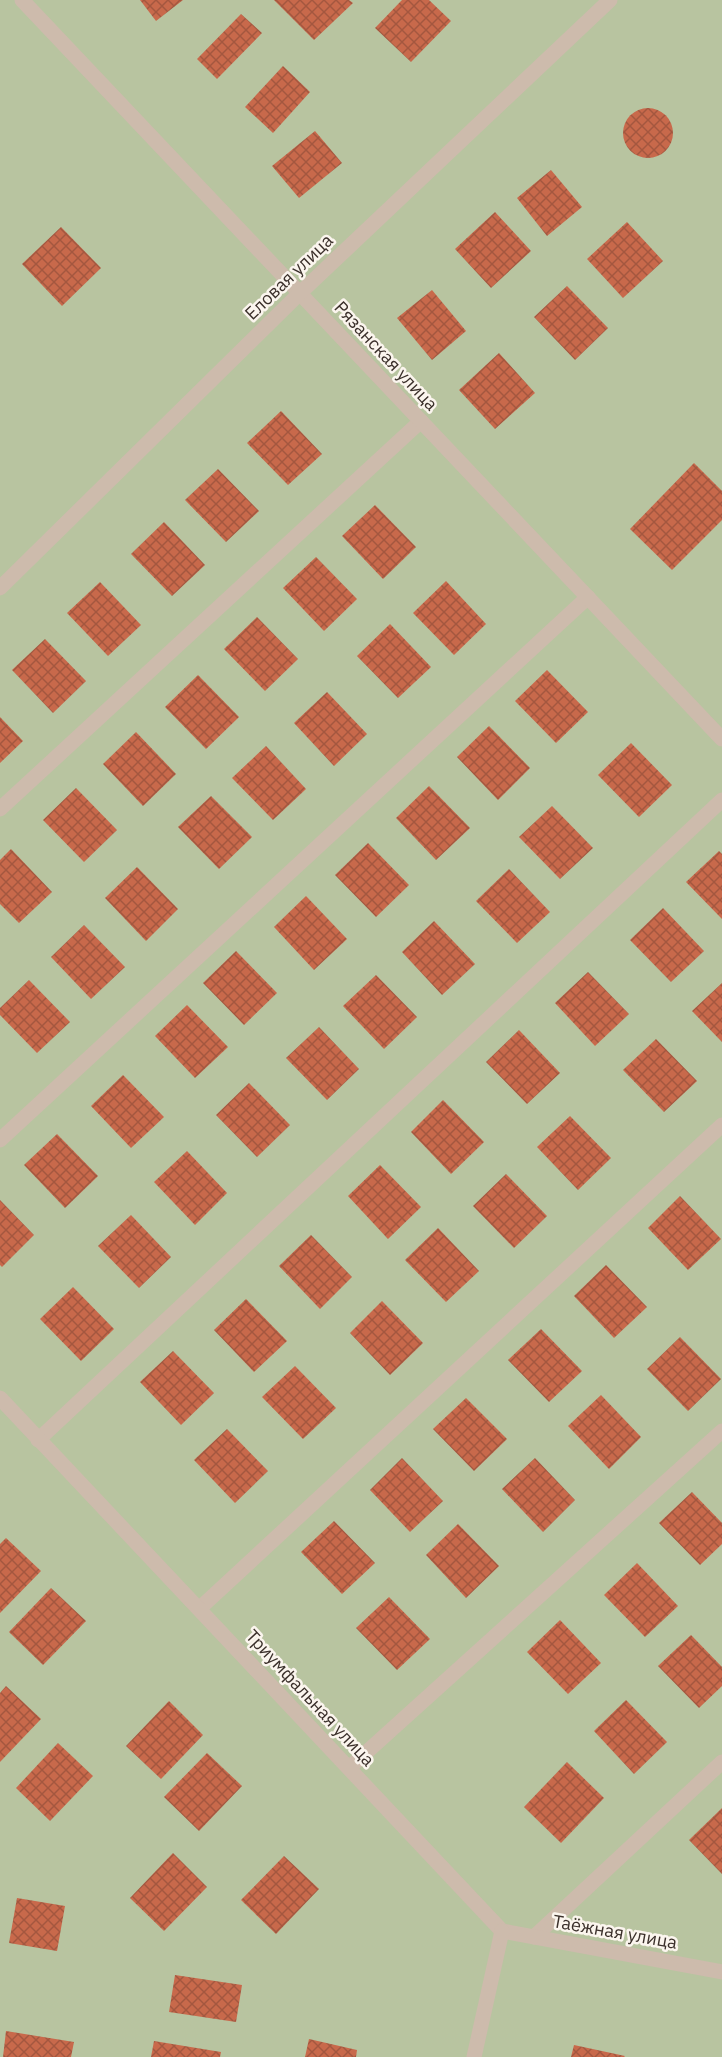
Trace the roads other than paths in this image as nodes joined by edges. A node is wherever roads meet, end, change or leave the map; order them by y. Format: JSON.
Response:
{"nodes":[{"id":1,"x":22,"y":0,"type":"edge"},
{"id":2,"x":610,"y":0,"type":"edge"},
{"id":3,"x":300,"y":293,"type":"junction"},
{"id":4,"x":421,"y":421,"type":"junction"},
{"id":5,"x":0,"y":588,"type":"edge"},
{"id":6,"x":588,"y":597,"type":"junction"},
{"id":7,"x":722,"y":739,"type":"edge"},
{"id":8,"x":722,"y":800,"type":"edge"},
{"id":9,"x":0,"y":809,"type":"edge"},
{"id":10,"x":722,"y":1125,"type":"edge"},
{"id":11,"x":0,"y":1140,"type":"edge"},
{"id":12,"x":0,"y":1398,"type":"edge"},
{"id":13,"x":722,"y":1431,"type":"edge"},
{"id":14,"x":38,"y":1440,"type":"junction"},
{"id":15,"x":200,"y":1608,"type":"junction"},
{"id":16,"x":722,"y":1762,"type":"edge"},
{"id":17,"x":349,"y":1768,"type":"junction"},
{"id":18,"x":502,"y":1930,"type":"junction"},
{"id":19,"x":534,"y":1937,"type":"junction"},
{"id":20,"x":722,"y":1972,"type":"edge"},
{"id":21,"x":474,"y":2057,"type":"edge"}],
"edges":[{"from":1,"to":3,"type":"street","name":"Рязанская улица"},
{"from":2,"to":3,"type":"street","name":"Еловая улица"},
{"from":3,"to":4,"type":"street","name":"Рязанская улица"},
{"from":3,"to":5,"type":"street","name":"Еловая улица"},
{"from":4,"to":6,"type":"street","name":"Рязанская улица"},
{"from":4,"to":9,"type":"street"},
{"from":6,"to":7,"type":"street","name":"Рязанская улица"},
{"from":6,"to":11,"type":"street"},
{"from":8,"to":14,"type":"street"},
{"from":10,"to":15,"type":"street"},
{"from":12,"to":14,"type":"street","name":"Триумфальная улица"},
{"from":13,"to":17,"type":"street"},
{"from":14,"to":15,"type":"street","name":"Триумфальная улица"},
{"from":15,"to":17,"type":"street","name":"Триумфальная улица"},
{"from":16,"to":19,"type":"street"},
{"from":17,"to":18,"type":"street","name":"Триумфальная улица"},
{"from":18,"to":19,"type":"street","name":"Таёжная улица"},
{"from":18,"to":21,"type":"street"},
{"from":19,"to":20,"type":"street","name":"Таёжная улица"}]}
